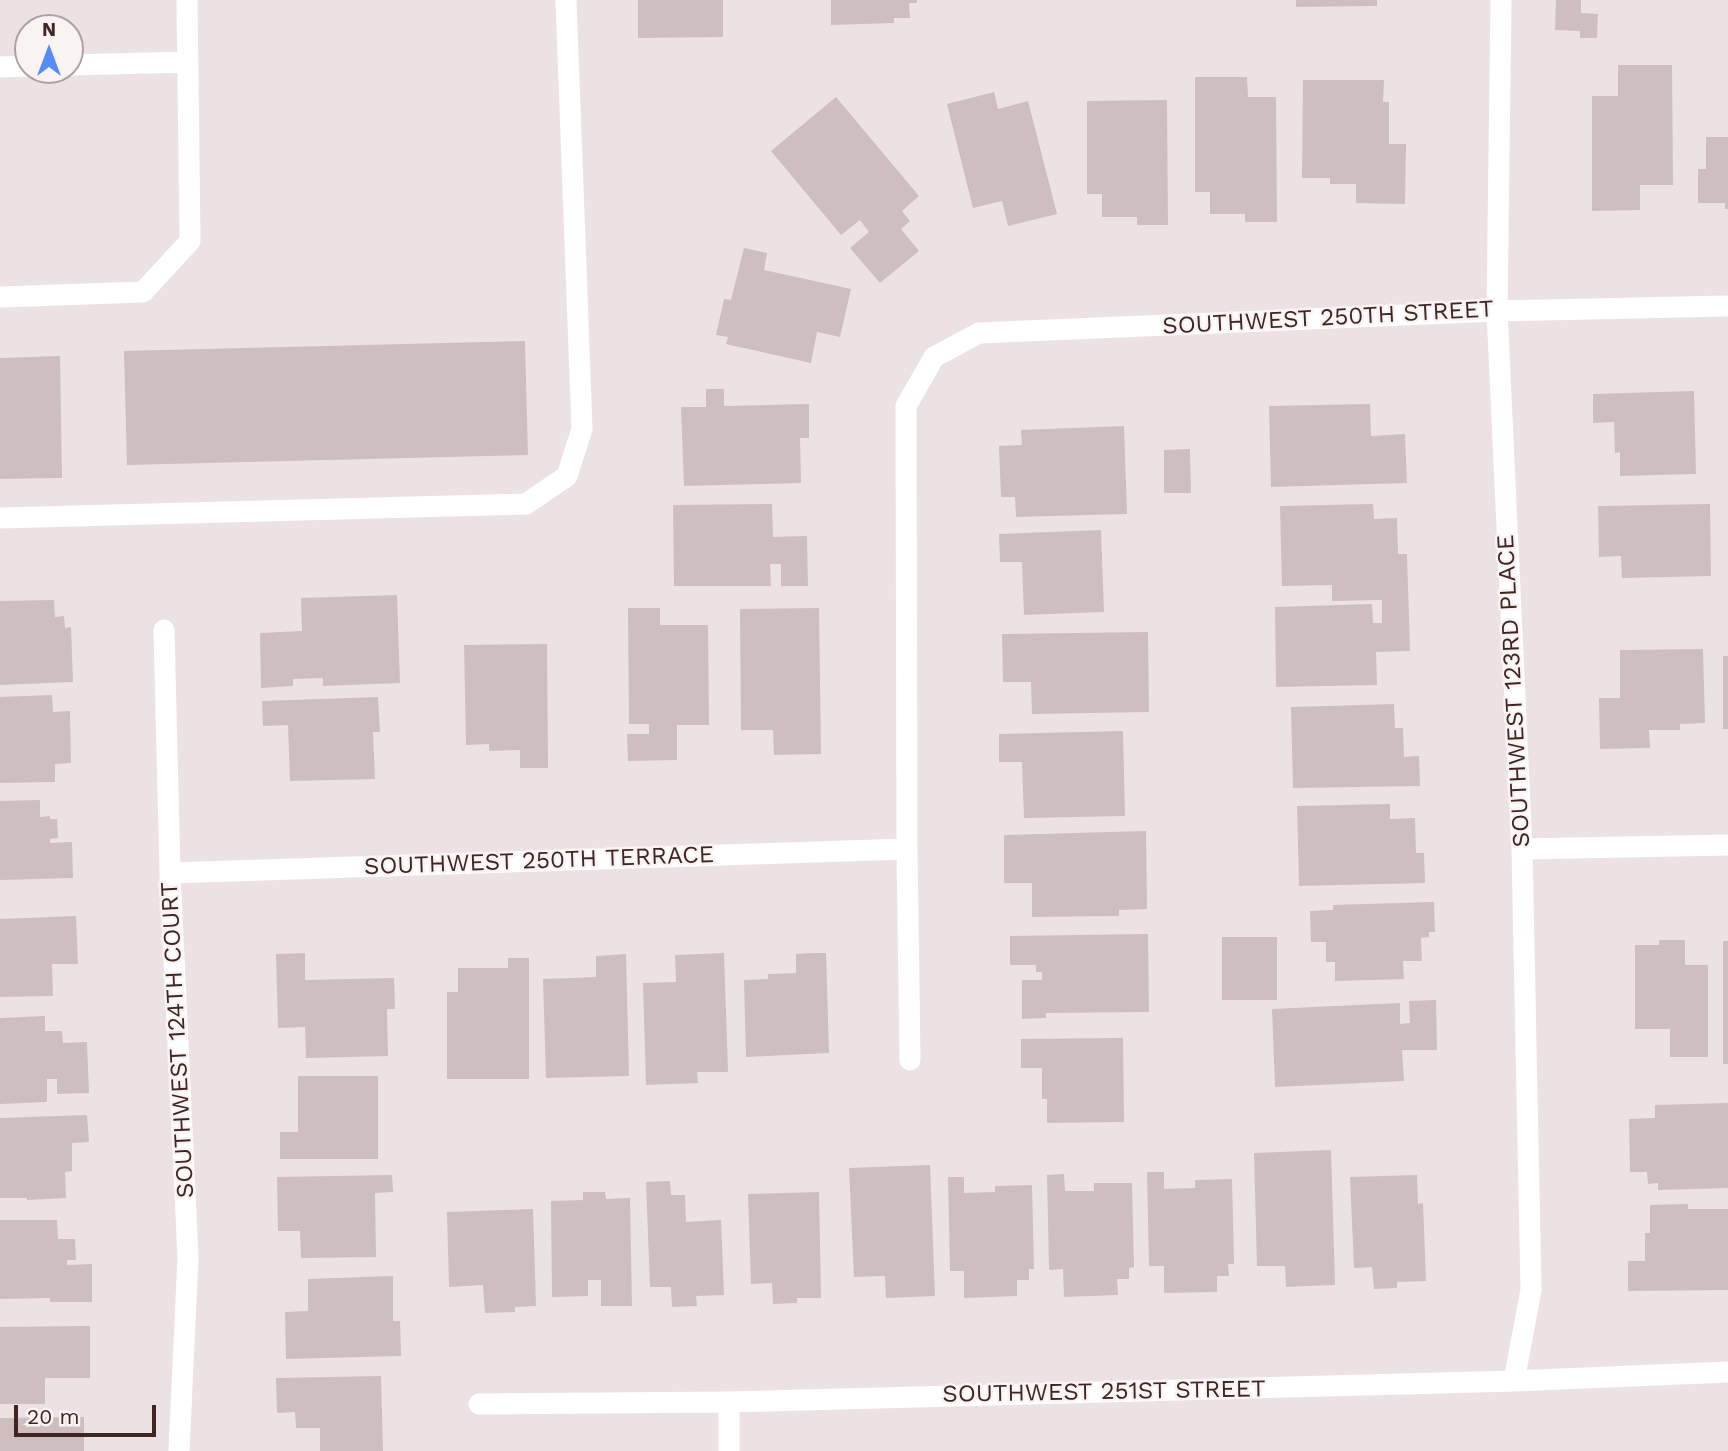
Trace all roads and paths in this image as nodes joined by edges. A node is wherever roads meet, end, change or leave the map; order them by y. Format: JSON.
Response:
{"nodes":[{"id":1,"x":187,"y":0,"type":"edge"},
{"id":2,"x":566,"y":0,"type":"edge"},
{"id":3,"x":1501,"y":0,"type":"edge"},
{"id":4,"x":188,"y":62,"type":"junction"},
{"id":5,"x":84,"y":65,"type":"edge"},
{"id":6,"x":0,"y":297,"type":"edge"},
{"id":7,"x":1728,"y":306,"type":"edge"},
{"id":8,"x":1497,"y":311,"type":"junction"},
{"id":9,"x":0,"y":518,"type":"edge"},
{"id":10,"x":164,"y":630,"type":"dead end"},
{"id":11,"x":1728,"y":845,"type":"edge"},
{"id":12,"x":907,"y":849,"type":"junction"},
{"id":13,"x":1522,"y":849,"type":"junction"},
{"id":14,"x":170,"y":873,"type":"junction"},
{"id":15,"x":910,"y":1060,"type":"dead end"},
{"id":16,"x":1728,"y":1372,"type":"edge"},
{"id":17,"x":1514,"y":1381,"type":"junction"},
{"id":18,"x":729,"y":1402,"type":"junction"},
{"id":19,"x":479,"y":1404,"type":"dead end"},
{"id":20,"x":178,"y":1451,"type":"edge"},
{"id":21,"x":729,"y":1451,"type":"edge"}],
"edges":[{"from":1,"to":4,"type":"street"},
{"from":2,"to":9,"type":"street"},
{"from":3,"to":8,"type":"street","name":"SOUTHWEST 123RD PLACE"},
{"from":4,"to":5,"type":"street"},
{"from":4,"to":6,"type":"street"},
{"from":7,"to":8,"type":"street","name":"SOUTHWEST 250TH STREET"},
{"from":8,"to":12,"type":"street","name":"SOUTHWEST 250TH STREET"},
{"from":8,"to":13,"type":"street","name":"SOUTHWEST 123RD PLACE"},
{"from":10,"to":14,"type":"street","name":"SOUTHWEST 124TH COURT"},
{"from":11,"to":13,"type":"street"},
{"from":12,"to":14,"type":"street","name":"SOUTHWEST 250TH TERRACE"},
{"from":12,"to":15,"type":"street"},
{"from":13,"to":17,"type":"street","name":"SOUTHWEST 123RD PLACE"},
{"from":14,"to":20,"type":"street","name":"SOUTHWEST 124TH COURT"},
{"from":16,"to":17,"type":"street","name":"SOUTHWEST 251ST STREET"},
{"from":17,"to":18,"type":"street","name":"SOUTHWEST 251ST STREET"},
{"from":18,"to":19,"type":"street","name":"SOUTHWEST 251ST STREET"},
{"from":18,"to":21,"type":"street"}]}
